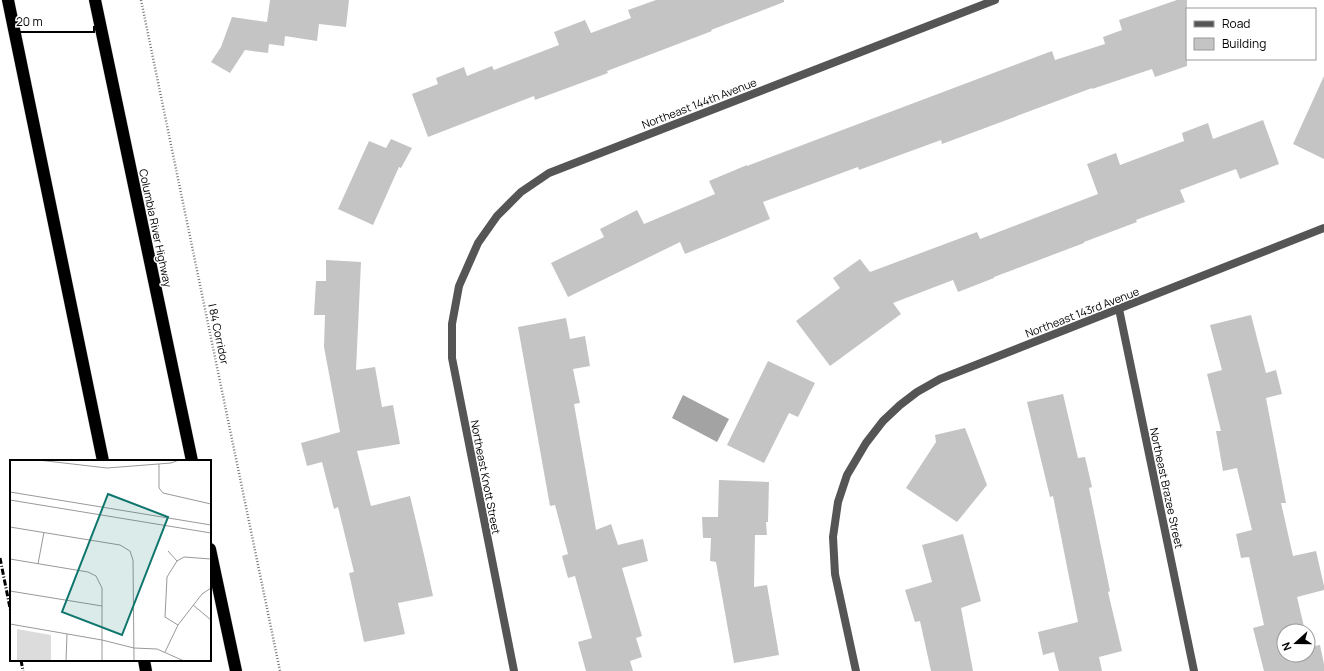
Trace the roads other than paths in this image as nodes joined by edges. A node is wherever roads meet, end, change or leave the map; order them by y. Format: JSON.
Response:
{"nodes":[{"id":1,"x":8,"y":0,"type":"edge"},
{"id":2,"x":95,"y":0,"type":"edge"},
{"id":3,"x":995,"y":0,"type":"edge"},
{"id":4,"x":1324,"y":228,"type":"edge"},
{"id":5,"x":459,"y":286,"type":"joint"},
{"id":6,"x":1119,"y":309,"type":"junction"},
{"id":7,"x":103,"y":460,"type":"edge"},
{"id":8,"x":192,"y":460,"type":"edge"},
{"id":9,"x":211,"y":554,"type":"edge"},
{"id":10,"x":144,"y":661,"type":"edge"},
{"id":11,"x":146,"y":671,"type":"edge"},
{"id":12,"x":236,"y":671,"type":"edge"},
{"id":13,"x":514,"y":671,"type":"edge"},
{"id":14,"x":856,"y":671,"type":"edge"},
{"id":15,"x":1194,"y":671,"type":"edge"}],
"edges":[{"from":1,"to":7,"type":"highway"},
{"from":2,"to":8,"type":"highway","name":"Columbia River Highway"},
{"from":3,"to":5,"type":"street","name":"Northeast 144th Avenue"},
{"from":4,"to":6,"type":"street","name":"Northeast 143rd Avenue"},
{"from":5,"to":13,"type":"street","name":"Northeast Knott Street"},
{"from":6,"to":14,"type":"street","name":"Northeast 143rd Avenue"},
{"from":6,"to":15,"type":"street","name":"Northeast Brazee Street"},
{"from":9,"to":12,"type":"highway"},
{"from":10,"to":11,"type":"highway"}]}
